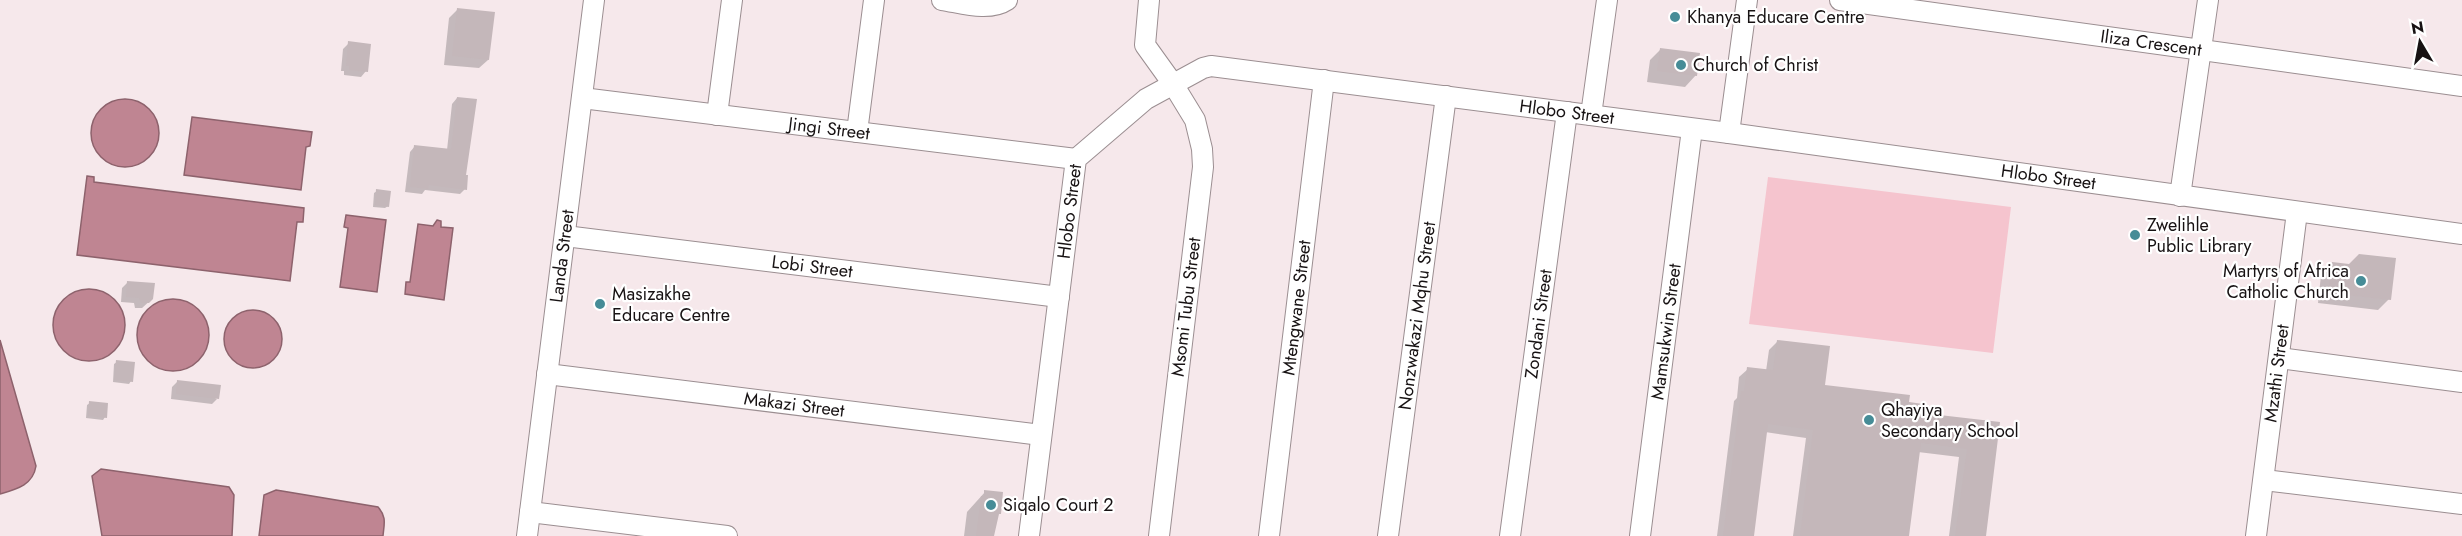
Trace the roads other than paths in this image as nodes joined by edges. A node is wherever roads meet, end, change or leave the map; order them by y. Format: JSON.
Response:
{"nodes":[{"id":1,"x":594,"y":0,"type":"edge"},
{"id":2,"x":732,"y":0,"type":"edge"},
{"id":3,"x":874,"y":0,"type":"edge"},
{"id":4,"x":942,"y":0,"type":"edge"},
{"id":5,"x":1007,"y":0,"type":"edge"},
{"id":6,"x":1149,"y":0,"type":"edge"},
{"id":7,"x":1607,"y":0,"type":"edge"},
{"id":8,"x":1747,"y":0,"type":"edge"},
{"id":9,"x":1840,"y":0,"type":"edge"},
{"id":10,"x":2208,"y":0,"type":"edge"},
{"id":11,"x":2200,"y":50,"type":"junction"},
{"id":12,"x":1324,"y":80,"type":"junction"},
{"id":13,"x":1173,"y":84,"type":"junction"},
{"id":14,"x":2462,"y":86,"type":"edge"},
{"id":15,"x":1446,"y":96,"type":"junction"},
{"id":16,"x":582,"y":98,"type":"junction"},
{"id":17,"x":1566,"y":112,"type":"junction"},
{"id":18,"x":717,"y":115,"type":"junction"},
{"id":19,"x":1591,"y":115,"type":"junction"},
{"id":20,"x":1692,"y":129,"type":"junction"},
{"id":21,"x":857,"y":132,"type":"junction"},
{"id":22,"x":1729,"y":134,"type":"junction"},
{"id":23,"x":1076,"y":159,"type":"junction"},
{"id":24,"x":2180,"y":196,"type":"junction"},
{"id":25,"x":2297,"y":212,"type":"junction"},
{"id":26,"x":2462,"y":234,"type":"edge"},
{"id":27,"x":565,"y":236,"type":"junction"},
{"id":28,"x":1059,"y":297,"type":"junction"},
{"id":29,"x":2279,"y":358,"type":"junction"},
{"id":30,"x":548,"y":374,"type":"junction"},
{"id":31,"x":2462,"y":382,"type":"edge"},
{"id":32,"x":1041,"y":435,"type":"junction"},
{"id":33,"x":2264,"y":480,"type":"junction"},
{"id":34,"x":2462,"y":504,"type":"edge"},
{"id":35,"x":530,"y":512,"type":"junction"},
{"id":36,"x":527,"y":536,"type":"edge"},
{"id":37,"x":727,"y":536,"type":"edge"},
{"id":38,"x":1029,"y":536,"type":"edge"},
{"id":39,"x":1159,"y":536,"type":"edge"},
{"id":40,"x":1269,"y":536,"type":"edge"},
{"id":41,"x":1388,"y":536,"type":"edge"},
{"id":42,"x":1510,"y":536,"type":"edge"},
{"id":43,"x":1640,"y":536,"type":"edge"},
{"id":44,"x":2256,"y":536,"type":"edge"}],
"edges":[{"from":1,"to":16,"type":"street","name":"Landa Street"},
{"from":2,"to":18,"type":"street"},
{"from":3,"to":21,"type":"street"},
{"from":4,"to":5,"type":"street"},
{"from":6,"to":13,"type":"street","name":"Msomi Tubu Street"},
{"from":7,"to":19,"type":"street"},
{"from":8,"to":22,"type":"street"},
{"from":9,"to":11,"type":"street","name":"Iliza Crescent"},
{"from":10,"to":11,"type":"street"},
{"from":11,"to":14,"type":"street","name":"Iliza Crescent"},
{"from":11,"to":24,"type":"street"},
{"from":12,"to":13,"type":"street","name":"Hlobo Street"},
{"from":12,"to":15,"type":"street","name":"Hlobo Street"},
{"from":12,"to":40,"type":"street","name":"Mtengwane Street"},
{"from":13,"to":23,"type":"street","name":"Hlobo Street"},
{"from":13,"to":39,"type":"street","name":"Msomi Tubu Street"},
{"from":15,"to":17,"type":"street","name":"Hlobo Street"},
{"from":15,"to":41,"type":"street","name":"Nonzwakazi Mqhu Street"},
{"from":16,"to":18,"type":"street","name":"Jingi Street"},
{"from":16,"to":27,"type":"street","name":"Landa Street"},
{"from":17,"to":19,"type":"street","name":"Hlobo Street"},
{"from":17,"to":42,"type":"street","name":"Zondani Street"},
{"from":18,"to":21,"type":"street","name":"Jingi Street"},
{"from":19,"to":20,"type":"street","name":"Hlobo Street"},
{"from":20,"to":22,"type":"street","name":"Hlobo Street"},
{"from":20,"to":43,"type":"street","name":"Mamsukwin Street"},
{"from":21,"to":23,"type":"street","name":"Jingi Street"},
{"from":22,"to":24,"type":"street","name":"Hlobo Street"},
{"from":23,"to":28,"type":"street","name":"Hlobo Street"},
{"from":24,"to":25,"type":"street","name":"Hlobo Street"},
{"from":25,"to":26,"type":"street","name":"Hlobo Street"},
{"from":25,"to":29,"type":"street","name":"Mzathi Street"},
{"from":27,"to":28,"type":"street","name":"Lobi Street"},
{"from":27,"to":30,"type":"street","name":"Landa Street"},
{"from":28,"to":32,"type":"street","name":"Hlobo Street"},
{"from":29,"to":31,"type":"street"},
{"from":29,"to":33,"type":"street","name":"Mzathi Street"},
{"from":30,"to":32,"type":"street","name":"Makazi Street"},
{"from":30,"to":35,"type":"street","name":"Landa Street"},
{"from":32,"to":38,"type":"street","name":"Hlobo Street"},
{"from":33,"to":34,"type":"street"},
{"from":33,"to":44,"type":"street","name":"Mzathi Street"},
{"from":35,"to":36,"type":"street","name":"Landa Street"},
{"from":35,"to":37,"type":"street"}]}
